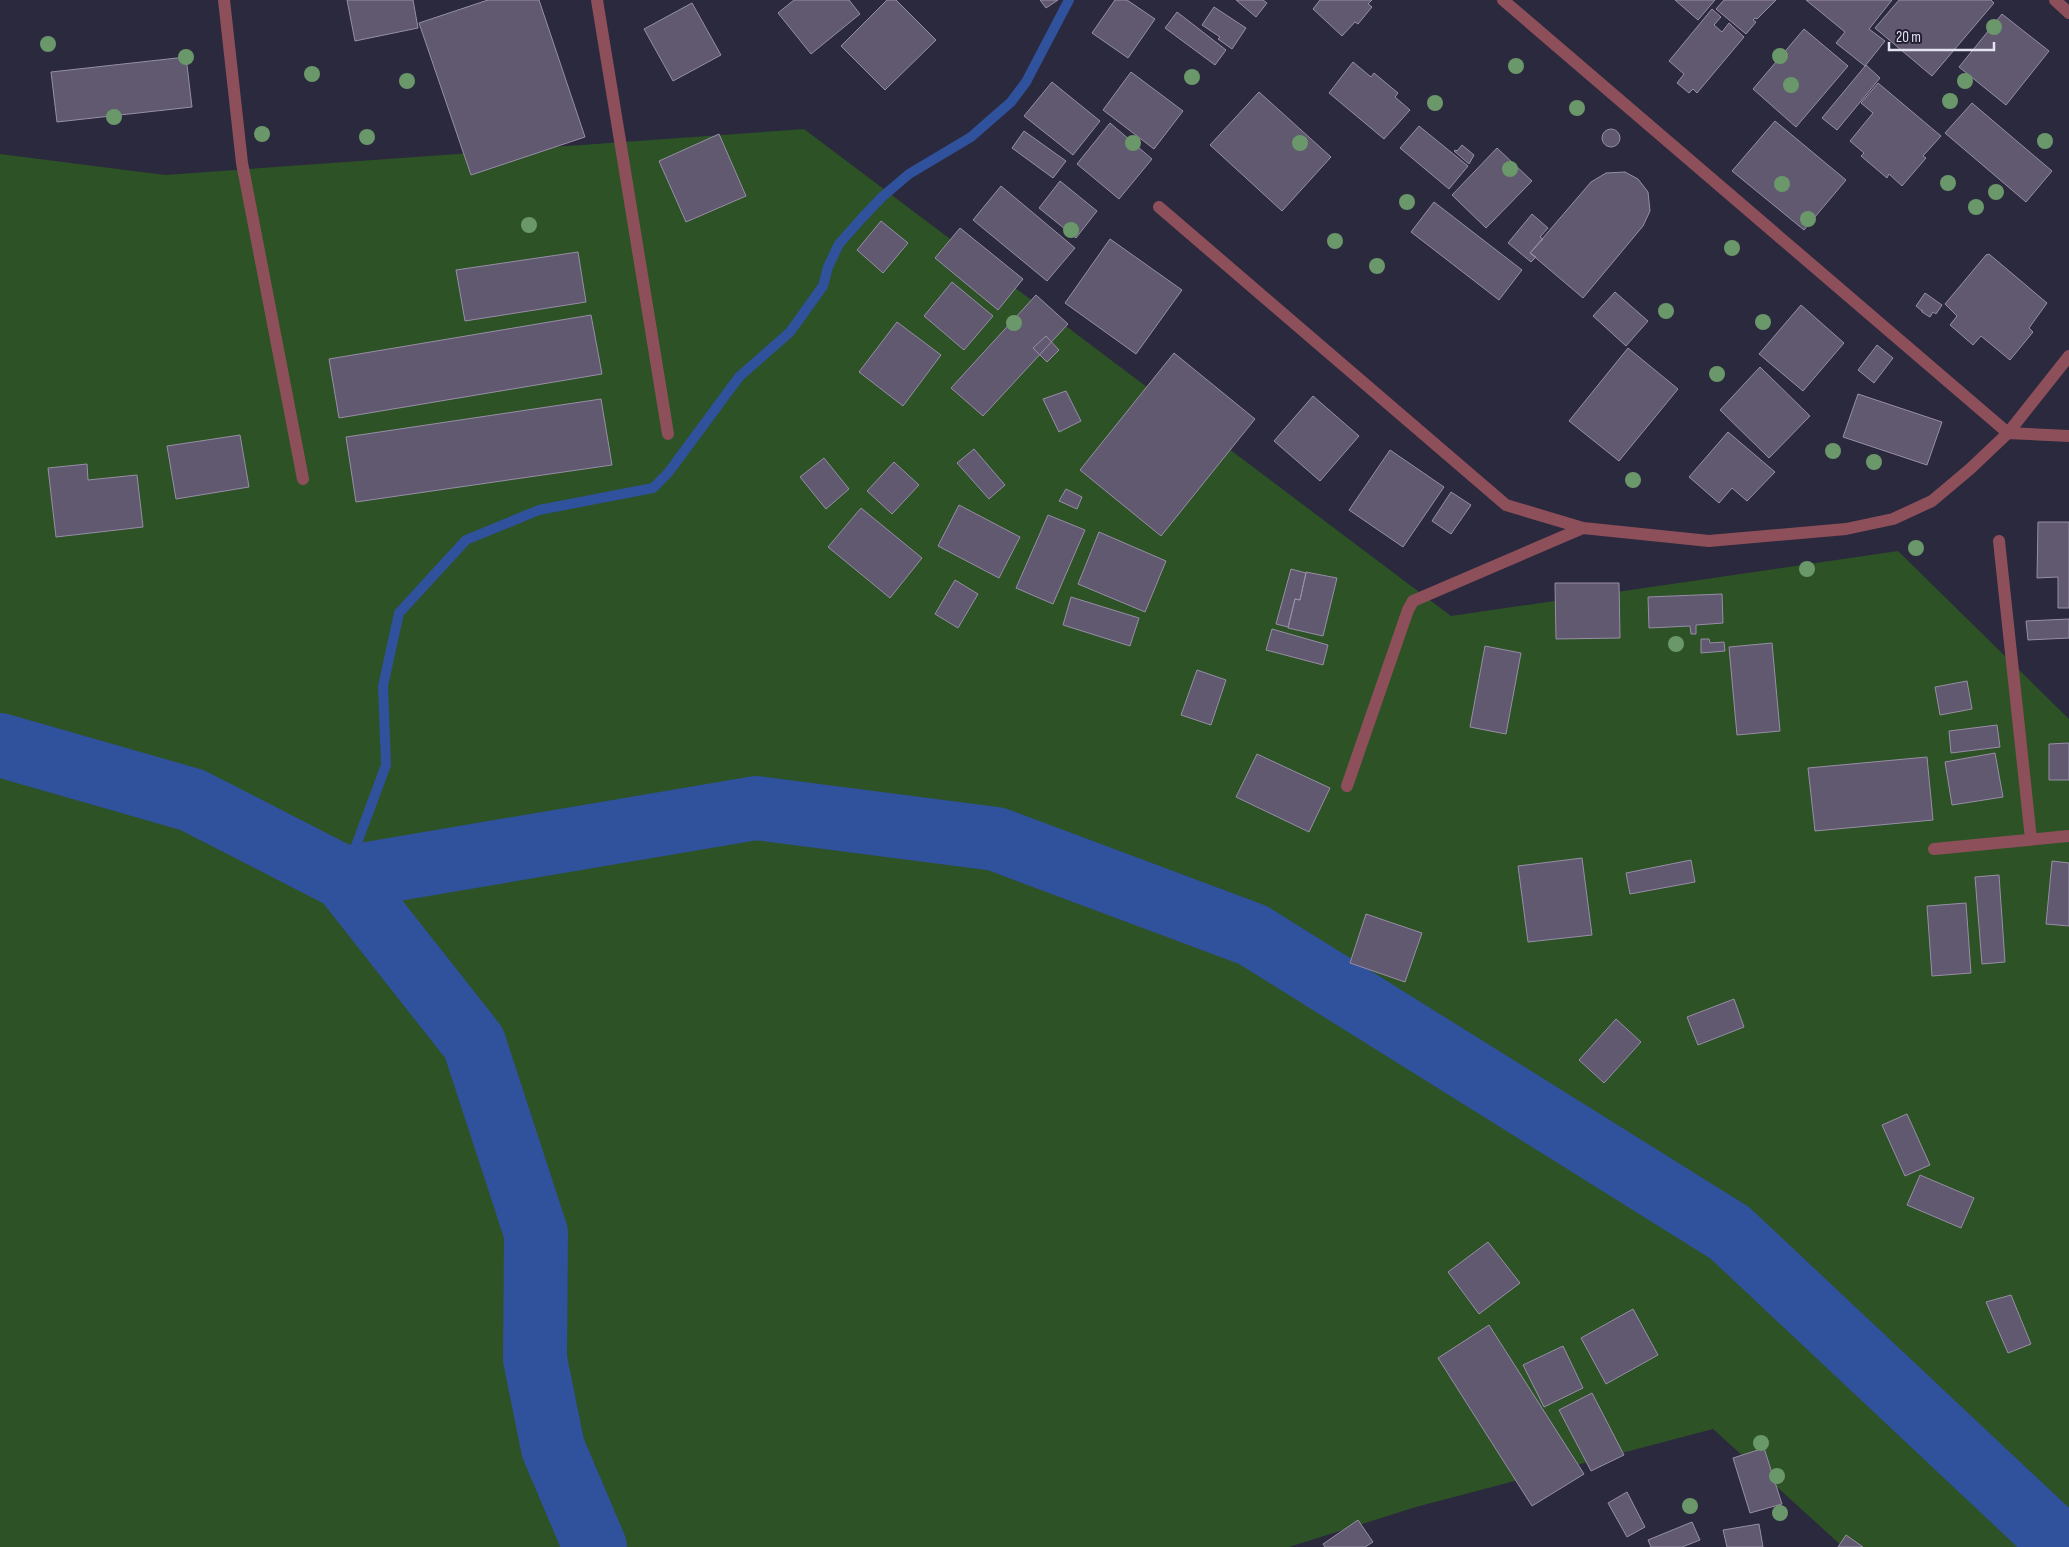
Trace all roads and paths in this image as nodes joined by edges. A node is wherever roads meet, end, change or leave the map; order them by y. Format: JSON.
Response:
{"nodes":[{"id":1,"x":224,"y":0,"type":"edge"},
{"id":2,"x":597,"y":0,"type":"edge"},
{"id":3,"x":1502,"y":0,"type":"edge"},
{"id":4,"x":2055,"y":0,"type":"edge"},
{"id":5,"x":2069,"y":13,"type":"edge"},
{"id":6,"x":1159,"y":207,"type":"dead end"},
{"id":7,"x":2069,"y":356,"type":"edge"},
{"id":8,"x":2008,"y":433,"type":"junction"},
{"id":9,"x":668,"y":434,"type":"dead end"},
{"id":10,"x":2069,"y":436,"type":"edge"},
{"id":11,"x":303,"y":479,"type":"dead end"},
{"id":12,"x":1583,"y":528,"type":"junction"},
{"id":13,"x":1999,"y":541,"type":"dead end"},
{"id":14,"x":1348,"y":786,"type":"dead end"},
{"id":15,"x":2069,"y":836,"type":"edge"},
{"id":16,"x":2031,"y":839,"type":"junction"},
{"id":17,"x":1934,"y":849,"type":"dead end"}],
"edges":[{"from":1,"to":11,"type":"street"},
{"from":2,"to":9,"type":"street"},
{"from":3,"to":8,"type":"street"},
{"from":4,"to":5,"type":"street"},
{"from":6,"to":12,"type":"street"},
{"from":7,"to":8,"type":"street"},
{"from":8,"to":10,"type":"street"},
{"from":8,"to":12,"type":"street"},
{"from":12,"to":14,"type":"street"},
{"from":13,"to":16,"type":"street"},
{"from":15,"to":16,"type":"street"},
{"from":16,"to":17,"type":"street"}]}
